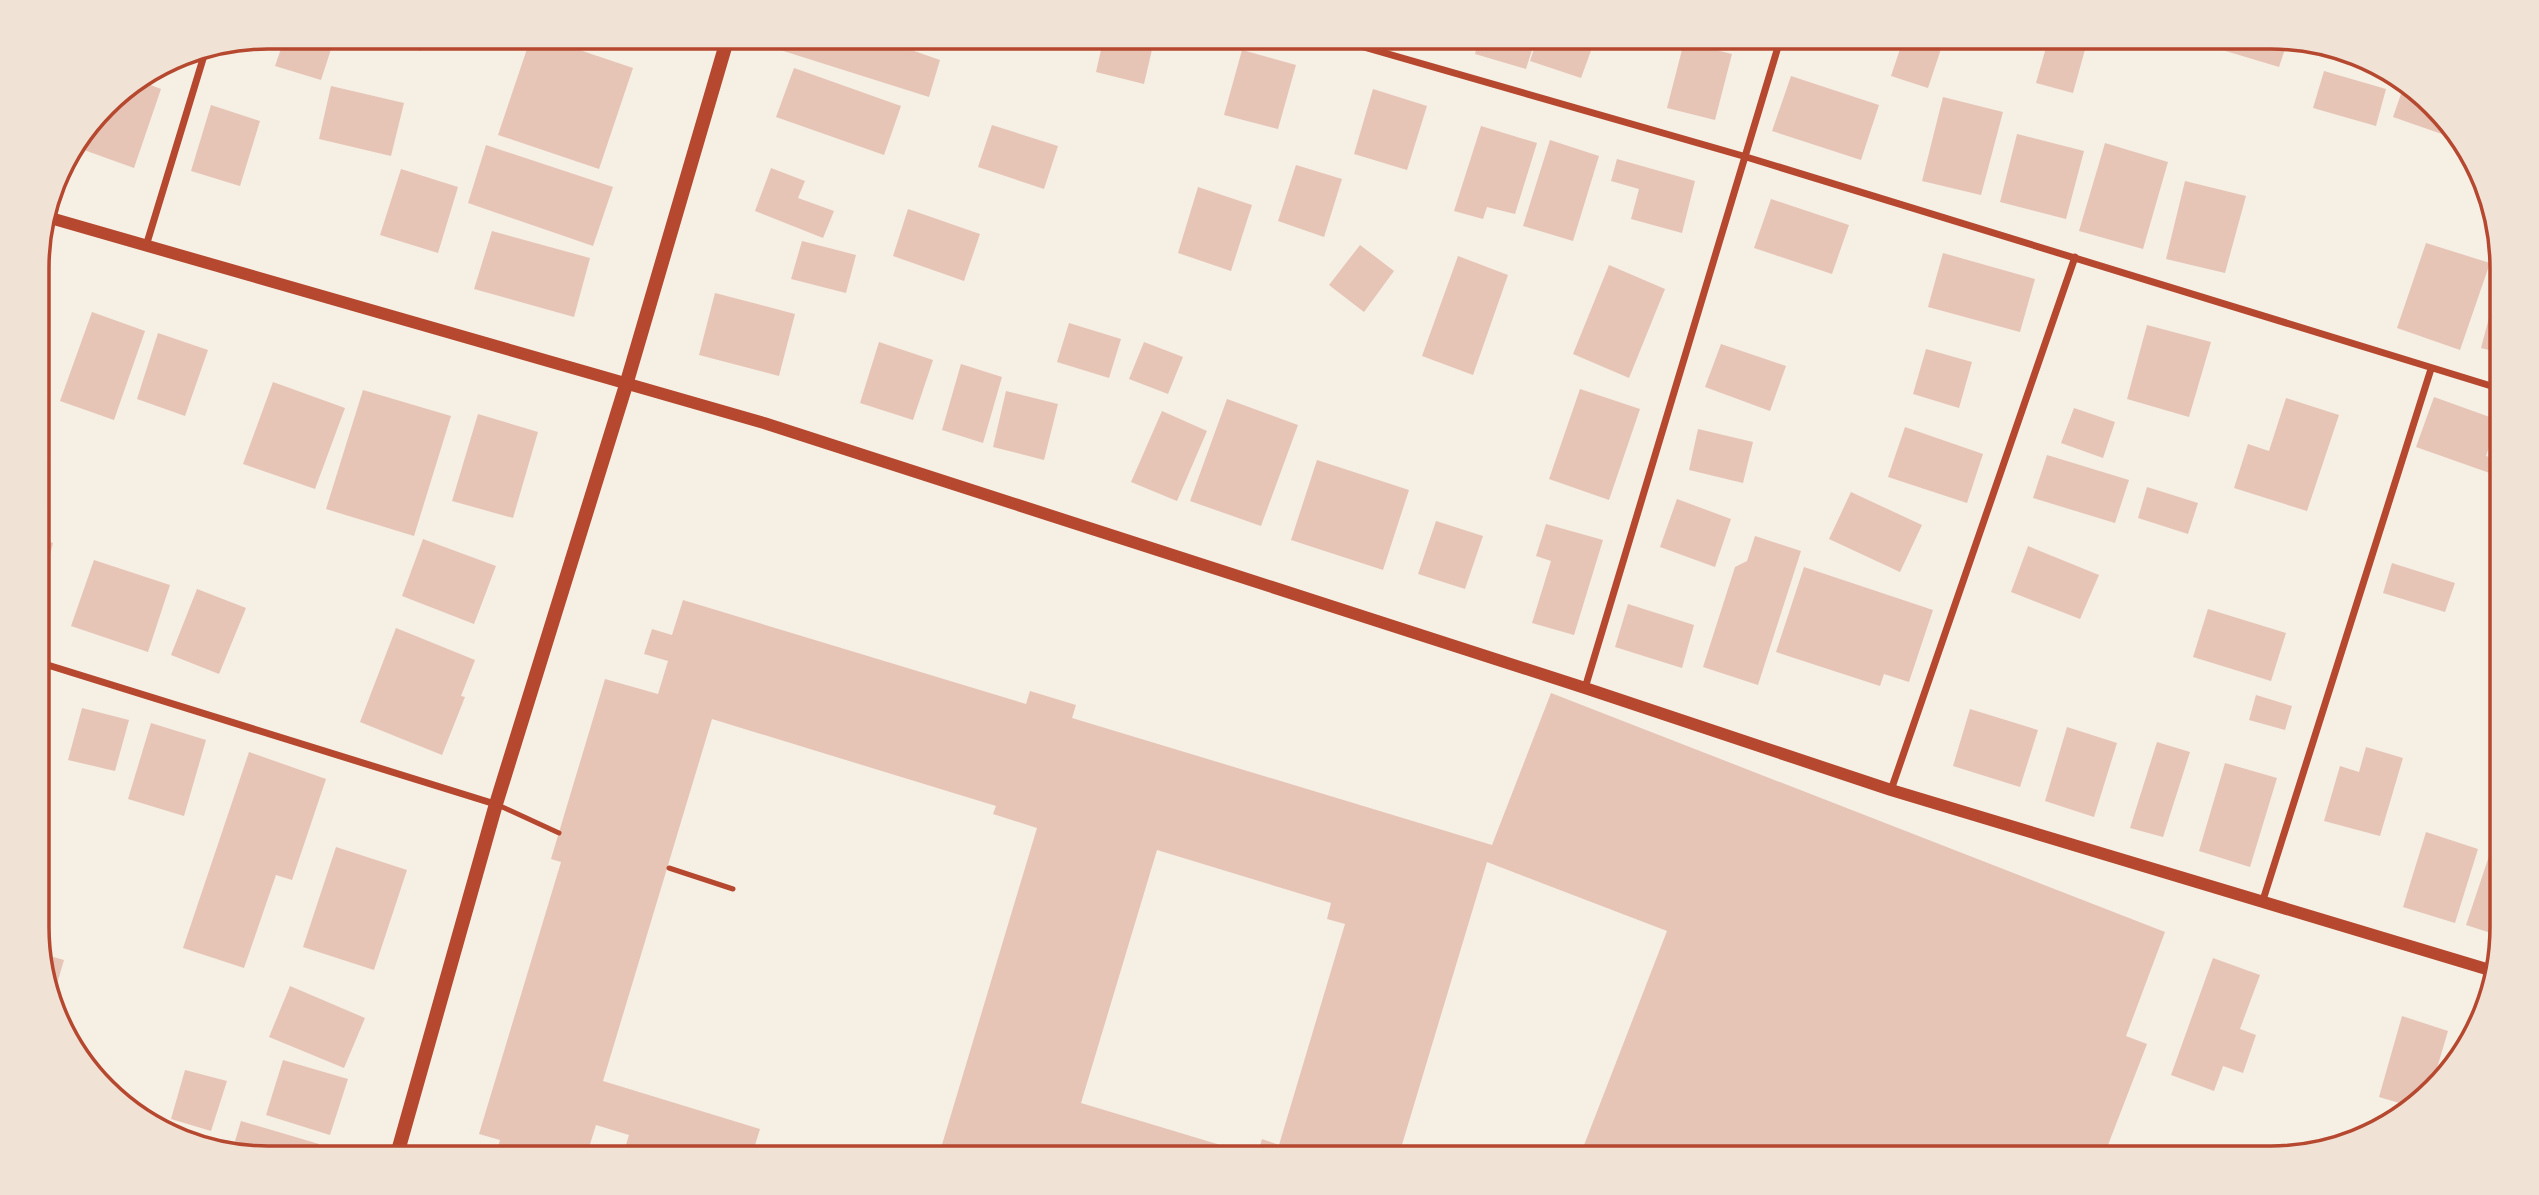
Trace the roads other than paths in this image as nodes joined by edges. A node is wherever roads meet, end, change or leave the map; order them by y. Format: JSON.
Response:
{"nodes":[{"id":1,"x":724,"y":49,"type":"edge"},
{"id":2,"x":1371,"y":49,"type":"edge"},
{"id":3,"x":1777,"y":49,"type":"edge"},
{"id":4,"x":203,"y":60,"type":"edge"},
{"id":5,"x":1743,"y":156,"type":"junction"},
{"id":6,"x":55,"y":218,"type":"edge"},
{"id":7,"x":146,"y":247,"type":"junction"},
{"id":8,"x":2075,"y":257,"type":"junction"},
{"id":9,"x":2431,"y":369,"type":"junction"},
{"id":10,"x":626,"y":385,"type":"junction"},
{"id":11,"x":2490,"y":386,"type":"edge"},
{"id":12,"x":49,"y":665,"type":"edge"},
{"id":13,"x":1585,"y":688,"type":"junction"},
{"id":14,"x":1891,"y":790,"type":"junction"},
{"id":15,"x":496,"y":804,"type":"junction"},
{"id":16,"x":559,"y":833,"type":"dead end"},
{"id":17,"x":669,"y":868,"type":"dead end"},
{"id":18,"x":733,"y":889,"type":"dead end"},
{"id":19,"x":2263,"y":900,"type":"junction"},
{"id":20,"x":2486,"y":969,"type":"edge"},
{"id":21,"x":399,"y":1146,"type":"edge"}],
"edges":[{"from":1,"to":10,"type":"main road"},
{"from":2,"to":5,"type":"street"},
{"from":3,"to":5,"type":"street"},
{"from":4,"to":7,"type":"street"},
{"from":5,"to":8,"type":"street"},
{"from":5,"to":13,"type":"street"},
{"from":6,"to":7,"type":"street"},
{"from":7,"to":10,"type":"street"},
{"from":8,"to":9,"type":"street"},
{"from":8,"to":14,"type":"street"},
{"from":9,"to":11,"type":"street"},
{"from":9,"to":19,"type":"street"},
{"from":10,"to":13,"type":"street"},
{"from":10,"to":15,"type":"main road"},
{"from":12,"to":15,"type":"street"},
{"from":13,"to":14,"type":"street"},
{"from":14,"to":19,"type":"street"},
{"from":15,"to":16,"type":"lane"},
{"from":15,"to":21,"type":"main road"},
{"from":17,"to":18,"type":"lane"},
{"from":19,"to":20,"type":"street"}]}
